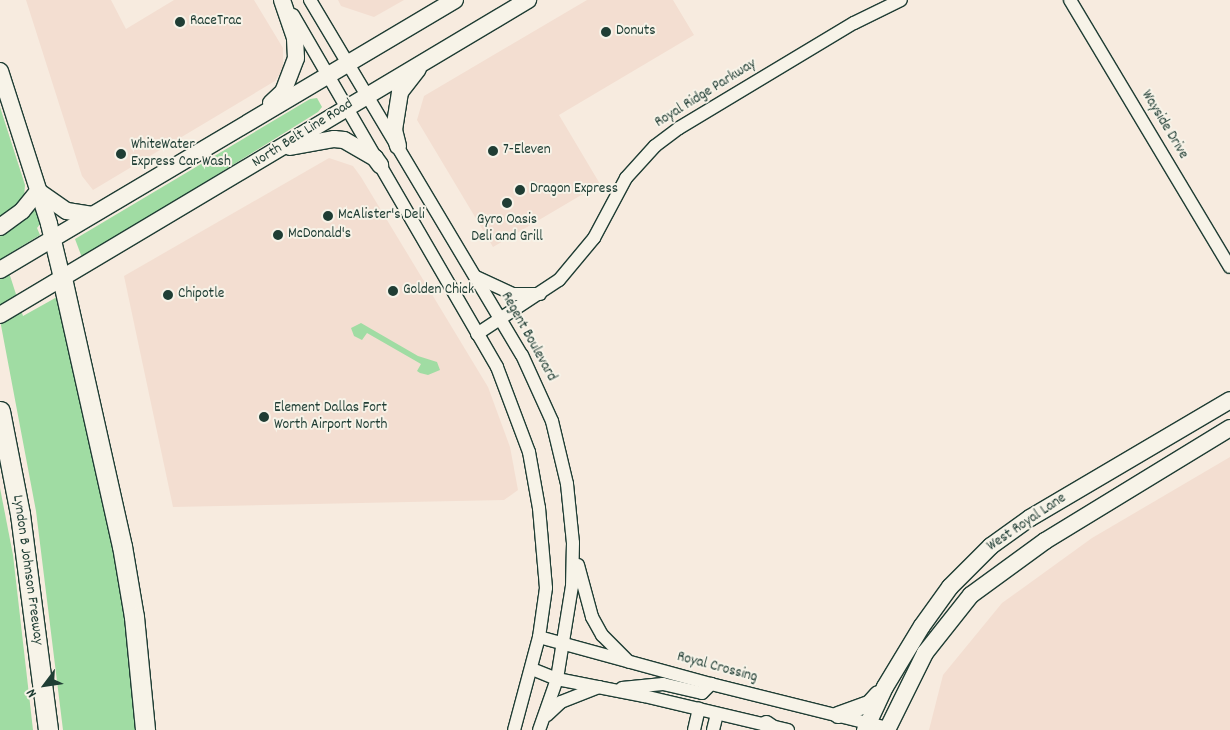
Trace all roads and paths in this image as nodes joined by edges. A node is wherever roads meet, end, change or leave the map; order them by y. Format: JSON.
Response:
{"nodes":[{"id":1,"x":283,"y":0,"type":"edge"},
{"id":2,"x":310,"y":0,"type":"edge"},
{"id":3,"x":455,"y":0,"type":"edge"},
{"id":4,"x":528,"y":0,"type":"edge"},
{"id":5,"x":901,"y":0,"type":"edge"},
{"id":6,"x":1070,"y":0,"type":"edge"},
{"id":7,"x":425,"y":61,"type":"junction"},
{"id":8,"x":347,"y":64,"type":"junction"},
{"id":9,"x":0,"y":71,"type":"edge"},
{"id":10,"x":328,"y":76,"type":"junction"},
{"id":11,"x":366,"y":95,"type":"junction"},
{"id":12,"x":347,"y":107,"type":"junction"},
{"id":13,"x":260,"y":115,"type":"junction"},
{"id":14,"x":398,"y":146,"type":"junction"},
{"id":15,"x":280,"y":149,"type":"junction"},
{"id":16,"x":380,"y":165,"type":"junction"},
{"id":17,"x":38,"y":192,"type":"junction"},
{"id":18,"x":91,"y":215,"type":"junction"},
{"id":19,"x":0,"y":227,"type":"edge"},
{"id":20,"x":52,"y":238,"type":"junction"},
{"id":21,"x":1230,"y":267,"type":"edge"},
{"id":22,"x":0,"y":270,"type":"edge"},
{"id":23,"x":475,"y":276,"type":"junction"},
{"id":24,"x":62,"y":278,"type":"junction"},
{"id":25,"x":540,"y":294,"type":"junction"},
{"id":26,"x":0,"y":315,"type":"edge"},
{"id":27,"x":501,"y":319,"type":"junction"},
{"id":28,"x":477,"y":334,"type":"junction"},
{"id":29,"x":1230,"y":400,"type":"edge"},
{"id":30,"x":0,"y":411,"type":"edge"},
{"id":31,"x":1230,"y":428,"type":"edge"},
{"id":32,"x":1030,"y":518,"type":"junction"},
{"id":33,"x":1045,"y":541,"type":"junction"},
{"id":34,"x":573,"y":543,"type":"junction"},
{"id":35,"x":539,"y":636,"type":"junction"},
{"id":36,"x":564,"y":645,"type":"junction"},
{"id":37,"x":629,"y":662,"type":"junction"},
{"id":38,"x":532,"y":669,"type":"junction"},
{"id":39,"x":557,"y":680,"type":"junction"},
{"id":40,"x":711,"y":684,"type":"junction"},
{"id":41,"x":885,"y":687,"type":"junction"},
{"id":42,"x":605,"y":688,"type":"junction"},
{"id":43,"x":699,"y":709,"type":"junction"},
{"id":44,"x":717,"y":714,"type":"junction"},
{"id":45,"x":838,"y":715,"type":"junction"},
{"id":46,"x":541,"y":724,"type":"edge"},
{"id":47,"x":771,"y":727,"type":"edge"},
{"id":48,"x":866,"y":727,"type":"edge"},
{"id":49,"x":888,"y":729,"type":"edge"},
{"id":50,"x":48,"y":730,"type":"edge"},
{"id":51,"x":145,"y":730,"type":"edge"},
{"id":52,"x":514,"y":730,"type":"edge"},
{"id":53,"x":694,"y":730,"type":"edge"},
{"id":54,"x":713,"y":730,"type":"edge"},
{"id":55,"x":788,"y":730,"type":"edge"}],
"edges":[{"from":1,"to":10,"type":"street"},
{"from":1,"to":13,"type":"main road"},
{"from":2,"to":8,"type":"street","name":"Regent Boulevard"},
{"from":3,"to":8,"type":"main road"},
{"from":4,"to":7,"type":"main road","name":"North Belt Line Road"},
{"from":5,"to":25,"type":"street","name":"Royal Ridge Parkway"},
{"from":6,"to":21,"type":"street","name":"Wayside Drive"},
{"from":7,"to":11,"type":"main road","name":"North Belt Line Road"},
{"from":7,"to":14,"type":"main road"},
{"from":8,"to":10,"type":"main road"},
{"from":8,"to":11,"type":"street","name":"Regent Boulevard"},
{"from":9,"to":17,"type":"main road"},
{"from":10,"to":12,"type":"street"},
{"from":10,"to":13,"type":"main road"},
{"from":11,"to":12,"type":"main road","name":"North Belt Line Road"},
{"from":11,"to":14,"type":"street","name":"Regent Boulevard"},
{"from":12,"to":15,"type":"main road","name":"North Belt Line Road"},
{"from":12,"to":16,"type":"street"},
{"from":13,"to":18,"type":"main road"},
{"from":14,"to":23,"type":"street","name":"Regent Boulevard"},
{"from":15,"to":16,"type":"main road"},
{"from":15,"to":24,"type":"main road","name":"North Belt Line Road"},
{"from":16,"to":28,"type":"street"},
{"from":17,"to":18,"type":"main road"},
{"from":17,"to":19,"type":"main road"},
{"from":17,"to":20,"type":"main road"},
{"from":18,"to":20,"type":"main road"},
{"from":20,"to":22,"type":"main road"},
{"from":20,"to":24,"type":"main road"},
{"from":23,"to":25,"type":"street"},
{"from":23,"to":27,"type":"street","name":"Regent Boulevard"},
{"from":24,"to":26,"type":"main road","name":"North Belt Line Road"},
{"from":24,"to":51,"type":"highway"},
{"from":25,"to":27,"type":"street","name":"Royal Ridge Parkway"},
{"from":27,"to":28,"type":"street","name":"Royal Ridge Parkway"},
{"from":27,"to":34,"type":"street","name":"Regent Boulevard"},
{"from":28,"to":35,"type":"street"},
{"from":29,"to":32,"type":"main road","name":"West Royal Lane"},
{"from":30,"to":50,"type":"highway","name":"Lyndon B Johnson Freeway"},
{"from":31,"to":33,"type":"main road","name":"West Royal Lane"},
{"from":32,"to":33,"type":"main road"},
{"from":32,"to":41,"type":"main road","name":"West Royal Lane"},
{"from":33,"to":49,"type":"main road","name":"West Royal Lane"},
{"from":34,"to":36,"type":"street","name":"Regent Boulevard"},
{"from":34,"to":37,"type":"street"},
{"from":35,"to":36,"type":"street","name":"Royal Crossing"},
{"from":35,"to":38,"type":"street"},
{"from":36,"to":37,"type":"street","name":"Royal Crossing"},
{"from":36,"to":39,"type":"street","name":"Regent Boulevard"},
{"from":37,"to":40,"type":"street","name":"Royal Crossing"},
{"from":38,"to":39,"type":"street"},
{"from":38,"to":52,"type":"street"},
{"from":39,"to":42,"type":"street"},
{"from":39,"to":46,"type":"street","name":"Regent Boulevard"},
{"from":40,"to":42,"type":"street"},
{"from":40,"to":45,"type":"street","name":"Royal Crossing"},
{"from":41,"to":45,"type":"main road"},
{"from":41,"to":48,"type":"main road","name":"West Royal Lane"},
{"from":42,"to":43,"type":"street"},
{"from":42,"to":46,"type":"street"},
{"from":43,"to":44,"type":"street"},
{"from":43,"to":53,"type":"street"},
{"from":44,"to":47,"type":"street"},
{"from":44,"to":54,"type":"street"},
{"from":45,"to":48,"type":"street","name":"Royal Crossing"},
{"from":47,"to":55,"type":"street"},
{"from":48,"to":49,"type":"street","name":"Royal Crossing"}]}
